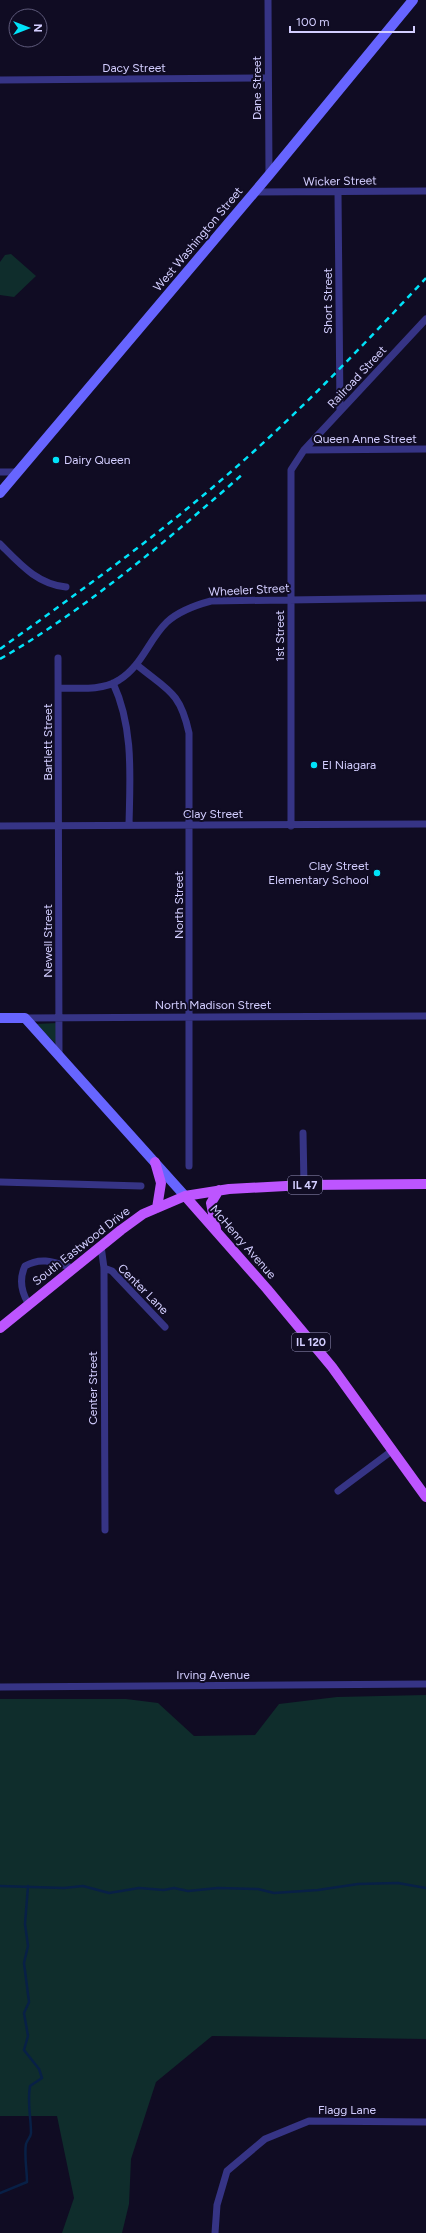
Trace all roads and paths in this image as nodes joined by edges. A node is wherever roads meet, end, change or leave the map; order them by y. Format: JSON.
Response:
{"nodes":[{"id":1,"x":268,"y":0,"type":"edge"},
{"id":2,"x":413,"y":0,"type":"edge"},
{"id":3,"x":268,"y":78,"type":"junction"},
{"id":4,"x":0,"y":80,"type":"edge"},
{"id":5,"x":269,"y":175,"type":"junction"},
{"id":6,"x":426,"y":191,"type":"edge"},
{"id":7,"x":254,"y":192,"type":"junction"},
{"id":8,"x":338,"y":192,"type":"junction"},
{"id":9,"x":426,"y":319,"type":"edge"},
{"id":10,"x":340,"y":410,"type":"junction"},
{"id":11,"x":426,"y":449,"type":"edge"},
{"id":12,"x":304,"y":450,"type":"junction"},
{"id":13,"x":0,"y":472,"type":"edge"},
{"id":14,"x":17,"y":472,"type":"junction"},
{"id":15,"x":0,"y":493,"type":"edge"},
{"id":16,"x":0,"y":544,"type":"edge"},
{"id":17,"x":66,"y":587,"type":"dead end"},
{"id":18,"x":426,"y":598,"type":"edge"},
{"id":19,"x":291,"y":599,"type":"junction"},
{"id":20,"x":58,"y":658,"type":"dead end"},
{"id":21,"x":137,"y":665,"type":"junction"},
{"id":22,"x":112,"y":683,"type":"junction"},
{"id":23,"x":58,"y":688,"type":"junction"},
{"id":24,"x":426,"y":824,"type":"edge"},
{"id":25,"x":190,"y":825,"type":"junction"},
{"id":26,"x":0,"y":826,"type":"edge"},
{"id":27,"x":58,"y":826,"type":"junction"},
{"id":28,"x":129,"y":826,"type":"junction"},
{"id":29,"x":291,"y":826,"type":"junction"},
{"id":30,"x":426,"y":1016,"type":"edge"},
{"id":31,"x":0,"y":1018,"type":"edge"},
{"id":32,"x":25,"y":1018,"type":"junction"},
{"id":33,"x":59,"y":1018,"type":"junction"},
{"id":34,"x":190,"y":1018,"type":"junction"},
{"id":35,"x":59,"y":1056,"type":"junction"},
{"id":36,"x":303,"y":1132,"type":"dead end"},
{"id":37,"x":154,"y":1162,"type":"junction"},
{"id":38,"x":189,"y":1166,"type":"dead end"},
{"id":39,"x":0,"y":1182,"type":"edge"},
{"id":40,"x":426,"y":1184,"type":"edge"},
{"id":41,"x":304,"y":1185,"type":"junction"},
{"id":42,"x":141,"y":1186,"type":"dead end"},
{"id":43,"x":219,"y":1190,"type":"junction"},
{"id":44,"x":185,"y":1196,"type":"junction"},
{"id":45,"x":157,"y":1208,"type":"junction"},
{"id":46,"x":218,"y":1232,"type":"junction"},
{"id":47,"x":101,"y":1246,"type":"junction"},
{"id":48,"x":73,"y":1268,"type":"junction"},
{"id":49,"x":104,"y":1268,"type":"junction"},
{"id":50,"x":28,"y":1303,"type":"junction"},
{"id":51,"x":165,"y":1327,"type":"dead end"},
{"id":52,"x":0,"y":1328,"type":"edge"},
{"id":53,"x":393,"y":1450,"type":"junction"},
{"id":54,"x":338,"y":1491,"type":"dead end"},
{"id":55,"x":426,"y":1497,"type":"edge"},
{"id":56,"x":105,"y":1530,"type":"dead end"},
{"id":57,"x":426,"y":1684,"type":"edge"},
{"id":58,"x":0,"y":1687,"type":"edge"},
{"id":59,"x":426,"y":2122,"type":"edge"},
{"id":60,"x":215,"y":2233,"type":"edge"}],
"edges":[{"from":1,"to":3,"type":"street","name":"Dane Street"},
{"from":2,"to":5,"type":"main road","name":"West Washington Street"},
{"from":3,"to":4,"type":"street","name":"Dacy Street"},
{"from":3,"to":5,"type":"street","name":"Dane Street"},
{"from":5,"to":7,"type":"main road","name":"West Washington Street"},
{"from":6,"to":8,"type":"street","name":"Wicker Street"},
{"from":7,"to":8,"type":"street","name":"Wicker Street"},
{"from":7,"to":14,"type":"main road","name":"West Washington Street"},
{"from":8,"to":10,"type":"street","name":"Short Street"},
{"from":9,"to":10,"type":"street","name":"Railroad Street"},
{"from":10,"to":12,"type":"street","name":"Railroad Street"},
{"from":11,"to":12,"type":"street","name":"Queen Anne Street"},
{"from":12,"to":19,"type":"street","name":"1st Street"},
{"from":13,"to":14,"type":"street"},
{"from":14,"to":15,"type":"main road","name":"West Washington Street"},
{"from":16,"to":17,"type":"street"},
{"from":18,"to":19,"type":"street","name":"Wheeler Street"},
{"from":19,"to":21,"type":"street","name":"Wheeler Street"},
{"from":19,"to":29,"type":"street","name":"1st Street"},
{"from":20,"to":23,"type":"street","name":"Bartlett Street"},
{"from":21,"to":22,"type":"street","name":"Wheeler Street"},
{"from":21,"to":25,"type":"street","name":"North Street"},
{"from":22,"to":23,"type":"street","name":"Wheeler Street"},
{"from":22,"to":28,"type":"street"},
{"from":23,"to":27,"type":"street","name":"Bartlett Street"},
{"from":24,"to":29,"type":"street","name":"Clay Street"},
{"from":25,"to":28,"type":"street","name":"Clay Street"},
{"from":25,"to":29,"type":"street","name":"Clay Street"},
{"from":25,"to":34,"type":"street","name":"North Street"},
{"from":26,"to":27,"type":"street","name":"Clay Street"},
{"from":27,"to":28,"type":"street","name":"Clay Street"},
{"from":27,"to":33,"type":"street","name":"Newell Street"},
{"from":30,"to":34,"type":"street","name":"North Madison Street"},
{"from":31,"to":32,"type":"main road","name":"North Madison Street"},
{"from":32,"to":33,"type":"street","name":"North Madison Street"},
{"from":32,"to":35,"type":"main road","name":"McHenry Avenue","number":"IL 120"},
{"from":33,"to":34,"type":"street","name":"North Madison Street"},
{"from":33,"to":35,"type":"street","name":"Newell Street"},
{"from":34,"to":38,"type":"street","name":"North Street"},
{"from":35,"to":37,"type":"main road","name":"McHenry Avenue","number":"IL 120"},
{"from":36,"to":41,"type":"street"},
{"from":37,"to":44,"type":"main road","name":"McHenry Avenue","number":"IL 120"},
{"from":37,"to":45,"type":"main road"},
{"from":39,"to":42,"type":"street"},
{"from":40,"to":41,"type":"main road","number":"IL 47"},
{"from":41,"to":43,"type":"main road","number":"IL 47"},
{"from":43,"to":44,"type":"main road","number":"IL 47"},
{"from":43,"to":46,"type":"main road"},
{"from":44,"to":45,"type":"main road","name":"South Eastwood Drive","number":"IL 47"},
{"from":44,"to":46,"type":"main road","name":"McHenry Avenue","number":"IL 120"},
{"from":45,"to":47,"type":"main road","name":"South Eastwood Drive","number":"IL 47"},
{"from":46,"to":53,"type":"main road","name":"McHenry Avenue","number":"IL 120"},
{"from":47,"to":48,"type":"main road","name":"South Eastwood Drive","number":"IL 47"},
{"from":47,"to":49,"type":"street","name":"Center Street"},
{"from":48,"to":50,"type":"main road","name":"South Eastwood Drive","number":"IL 47"},
{"from":48,"to":50,"type":"street"},
{"from":49,"to":51,"type":"street","name":"Center Lane"},
{"from":49,"to":56,"type":"street","name":"Center Street"},
{"from":50,"to":52,"type":"main road","name":"South Eastwood Drive","number":"IL 47"},
{"from":53,"to":54,"type":"street"},
{"from":53,"to":55,"type":"main road","name":"McHenry Avenue","number":"IL 120"},
{"from":57,"to":58,"type":"street","name":"Irving Avenue"},
{"from":59,"to":60,"type":"street","name":"Flagg Lane"}]}
